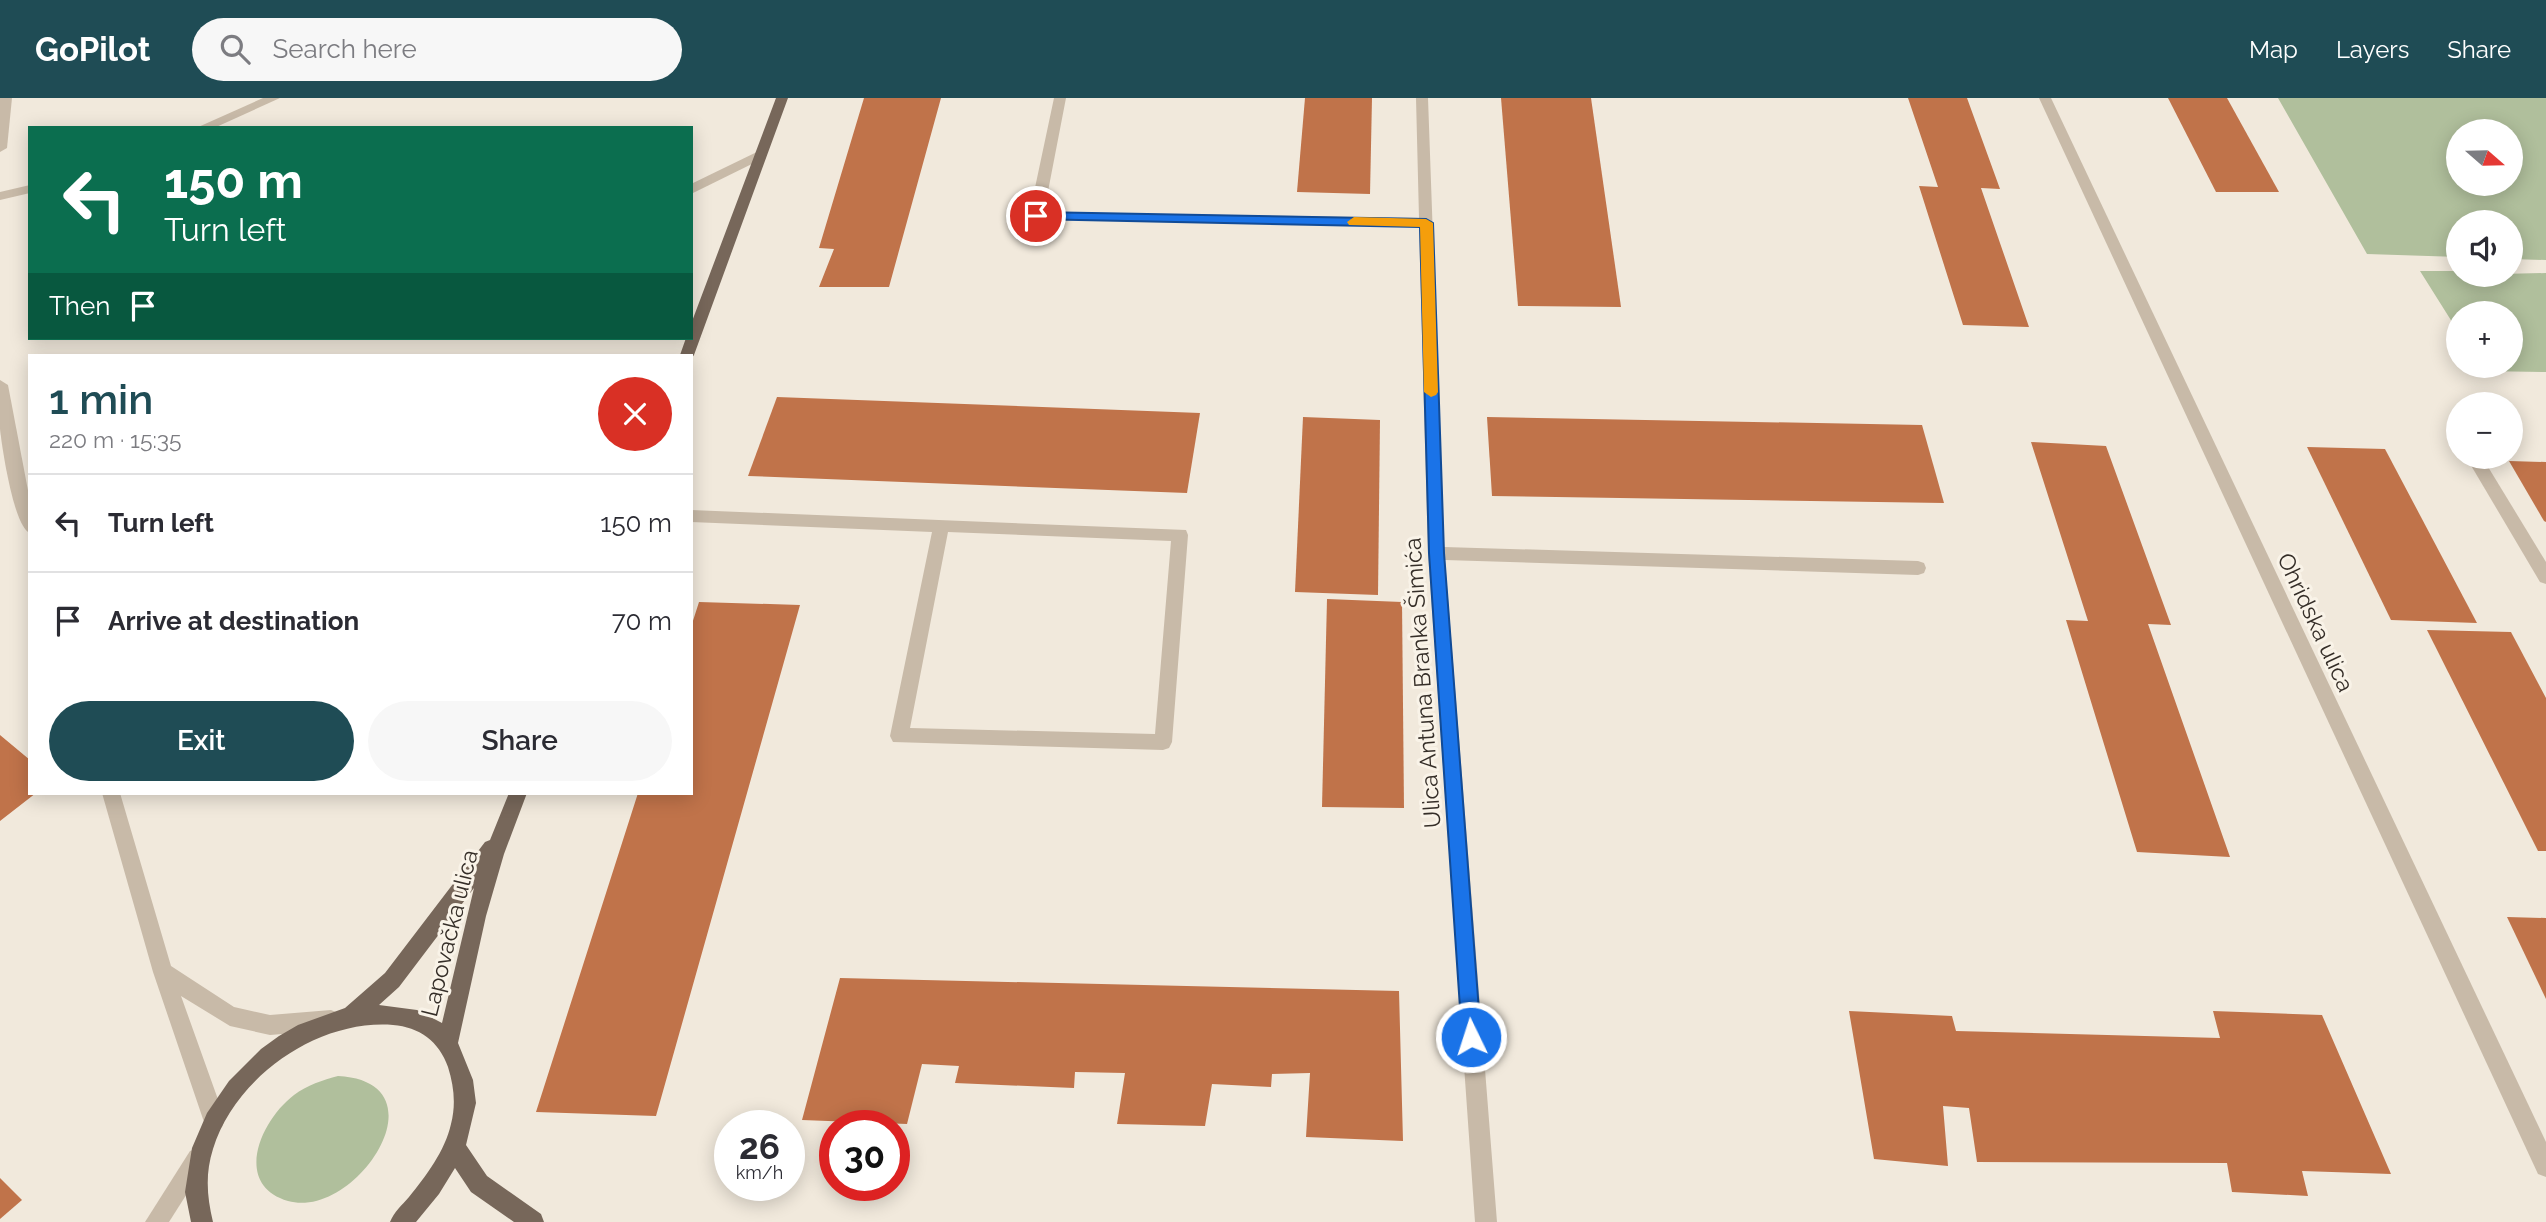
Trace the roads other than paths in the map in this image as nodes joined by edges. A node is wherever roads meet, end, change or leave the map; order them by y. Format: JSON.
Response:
{"nodes":[{"id":1,"x":6,"y":98,"type":"edge"},
{"id":2,"x":274,"y":98,"type":"edge"},
{"id":3,"x":782,"y":98,"type":"edge"},
{"id":4,"x":1060,"y":98,"type":"edge"},
{"id":5,"x":1422,"y":98,"type":"edge"},
{"id":6,"x":2045,"y":98,"type":"edge"},
{"id":7,"x":207,"y":126,"type":"edge"},
{"id":8,"x":0,"y":148,"type":"edge"},
{"id":9,"x":761,"y":154,"type":"junction"},
{"id":10,"x":28,"y":189,"type":"edge"},
{"id":11,"x":693,"y":189,"type":"edge"},
{"id":12,"x":0,"y":196,"type":"edge"},
{"id":13,"x":1426,"y":223,"type":"junction"},
{"id":14,"x":693,"y":339,"type":"edge"},
{"id":15,"x":0,"y":385,"type":"edge"},
{"id":16,"x":2482,"y":469,"type":"edge"},
{"id":17,"x":693,"y":516,"type":"edge"},
{"id":18,"x":28,"y":521,"type":"edge"},
{"id":19,"x":941,"y":526,"type":"junction"},
{"id":20,"x":1436,"y":553,"type":"junction"},
{"id":21,"x":1918,"y":568,"type":"dead end"},
{"id":22,"x":2544,"y":569,"type":"edge"},
{"id":23,"x":112,"y":795,"type":"edge"},
{"id":24,"x":517,"y":795,"type":"edge"},
{"id":25,"x":500,"y":836,"type":"junction"},
{"id":26,"x":163,"y":972,"type":"junction"},
{"id":27,"x":343,"y":1017,"type":"junction"},
{"id":28,"x":448,"y":1043,"type":"junction"},
{"id":29,"x":214,"y":1119,"type":"junction"},
{"id":30,"x":455,"y":1148,"type":"junction"},
{"id":31,"x":198,"y":1159,"type":"junction"},
{"id":32,"x":2546,"y":1166,"type":"edge"},
{"id":33,"x":156,"y":1222,"type":"edge"},
{"id":34,"x":202,"y":1222,"type":"edge"},
{"id":35,"x":401,"y":1222,"type":"edge"},
{"id":36,"x":533,"y":1222,"type":"edge"},
{"id":37,"x":1486,"y":1222,"type":"edge"}],
"edges":[{"from":1,"to":8,"type":"street"},
{"from":2,"to":7,"type":"street"},
{"from":3,"to":9,"type":"main road"},
{"from":4,"to":13,"type":"street"},
{"from":5,"to":13,"type":"street","name":"Ulica Antuna Branka Šimića"},
{"from":6,"to":32,"type":"street","name":"Ohridska ulica"},
{"from":9,"to":11,"type":"street"},
{"from":9,"to":14,"type":"main road"},
{"from":10,"to":12,"type":"street"},
{"from":13,"to":20,"type":"street","name":"Ulica Antuna Branka Šimića"},
{"from":15,"to":18,"type":"street"},
{"from":16,"to":22,"type":"street"},
{"from":17,"to":19,"type":"street"},
{"from":19,"to":19,"type":"street"},
{"from":20,"to":21,"type":"street"},
{"from":20,"to":37,"type":"street","name":"Ulica Antuna Branka Šimića"},
{"from":23,"to":26,"type":"street"},
{"from":24,"to":25,"type":"main road","name":"Lapovačka ulica"},
{"from":25,"to":27,"type":"main road","name":"Lapovačka ulica"},
{"from":25,"to":28,"type":"main road","name":"Lapovačka ulica"},
{"from":26,"to":27,"type":"street"},
{"from":26,"to":29,"type":"street"},
{"from":27,"to":28,"type":"main road"},
{"from":27,"to":29,"type":"main road"},
{"from":28,"to":30,"type":"main road"},
{"from":29,"to":31,"type":"main road"},
{"from":30,"to":35,"type":"main road"},
{"from":30,"to":36,"type":"main road"},
{"from":31,"to":33,"type":"street"},
{"from":31,"to":34,"type":"main road"}]}
